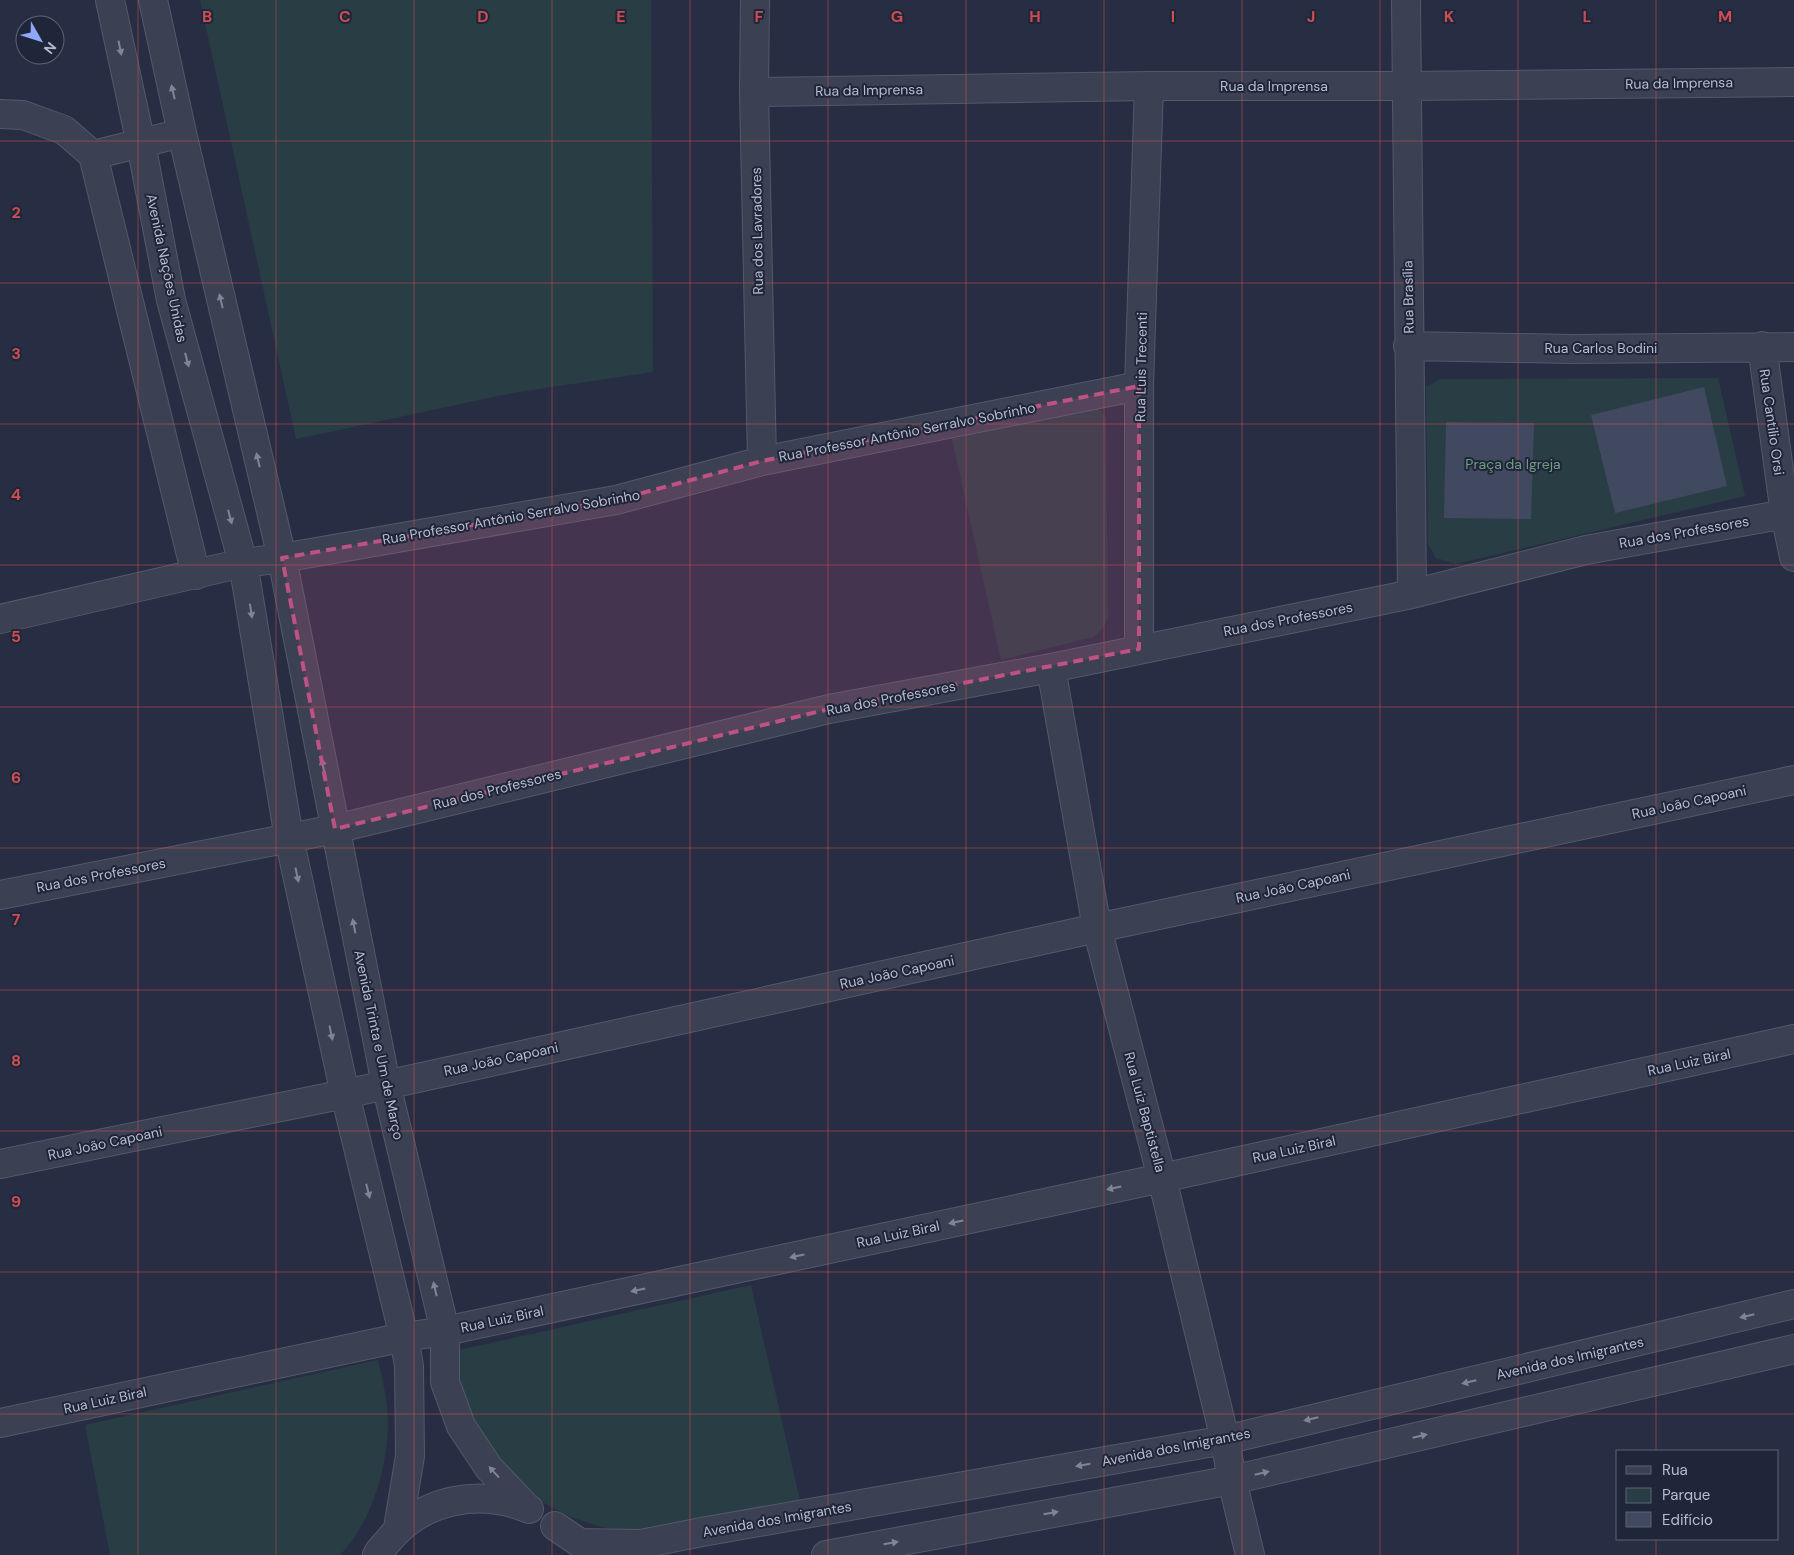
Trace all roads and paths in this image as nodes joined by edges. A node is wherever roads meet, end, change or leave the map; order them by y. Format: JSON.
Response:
{"nodes":[{"id":1,"x":110,"y":0,"type":"edge"},
{"id":2,"x":154,"y":0,"type":"edge"},
{"id":3,"x":756,"y":0,"type":"edge"},
{"id":4,"x":1406,"y":0,"type":"edge"},
{"id":5,"x":1794,"y":82,"type":"edge"},
{"id":6,"x":1149,"y":86,"type":"junction"},
{"id":7,"x":1406,"y":86,"type":"junction"},
{"id":8,"x":754,"y":92,"type":"junction"},
{"id":9,"x":0,"y":114,"type":"edge"},
{"id":10,"x":182,"y":133,"type":"junction"},
{"id":11,"x":140,"y":144,"type":"junction"},
{"id":12,"x":94,"y":155,"type":"junction"},
{"id":13,"x":1408,"y":346,"type":"junction"},
{"id":14,"x":1762,"y":346,"type":"junction"},
{"id":15,"x":1794,"y":346,"type":"edge"},
{"id":16,"x":1139,"y":386,"type":"junction"},
{"id":17,"x":762,"y":461,"type":"junction"},
{"id":18,"x":1785,"y":514,"type":"junction"},
{"id":19,"x":1794,"y":557,"type":"edge"},
{"id":20,"x":282,"y":558,"type":"junction"},
{"id":21,"x":243,"y":563,"type":"junction"},
{"id":22,"x":196,"y":575,"type":"junction"},
{"id":23,"x":1412,"y":594,"type":"junction"},
{"id":24,"x":0,"y":619,"type":"edge"},
{"id":25,"x":1139,"y":649,"type":"junction"},
{"id":26,"x":1051,"y":668,"type":"junction"},
{"id":27,"x":1794,"y":780,"type":"edge"},
{"id":28,"x":335,"y":828,"type":"junction"},
{"id":29,"x":289,"y":838,"type":"junction"},
{"id":30,"x":0,"y":895,"type":"edge"},
{"id":31,"x":1097,"y":928,"type":"junction"},
{"id":32,"x":1794,"y":1039,"type":"edge"},
{"id":33,"x":386,"y":1084,"type":"junction"},
{"id":34,"x":345,"y":1094,"type":"junction"},
{"id":35,"x":0,"y":1164,"type":"edge"},
{"id":36,"x":1162,"y":1178,"type":"junction"},
{"id":37,"x":1794,"y":1304,"type":"edge"},
{"id":38,"x":444,"y":1331,"type":"junction"},
{"id":39,"x":404,"y":1337,"type":"junction"},
{"id":40,"x":1794,"y":1349,"type":"edge"},
{"id":41,"x":0,"y":1423,"type":"edge"},
{"id":42,"x":1225,"y":1440,"type":"junction"},
{"id":43,"x":1232,"y":1480,"type":"junction"},
{"id":44,"x":527,"y":1508,"type":"junction"},
{"id":45,"x":555,"y":1526,"type":"junction"},
{"id":46,"x":398,"y":1528,"type":"junction"},
{"id":47,"x":377,"y":1555,"type":"edge"},
{"id":48,"x":578,"y":1555,"type":"edge"},
{"id":49,"x":826,"y":1555,"type":"edge"},
{"id":50,"x":1250,"y":1555,"type":"edge"}],
"edges":[{"from":1,"to":11,"type":"street","name":"Avenida Nações Unidas","one_way":true},
{"from":10,"to":2,"type":"street","one_way":true},
{"from":3,"to":8,"type":"street","name":"Rua dos Lavradores"},
{"from":4,"to":7,"type":"street","name":"Rua Brasília"},
{"from":5,"to":7,"type":"street","name":"Rua da Imprensa"},
{"from":6,"to":7,"type":"street","name":"Rua da Imprensa"},
{"from":6,"to":8,"type":"street","name":"Rua da Imprensa"},
{"from":6,"to":16,"type":"street","name":"Rua Luis Trecenti"},
{"from":7,"to":13,"type":"street","name":"Rua Brasília"},
{"from":8,"to":17,"type":"street","name":"Rua dos Lavradores"},
{"from":9,"to":12,"type":"street"},
{"from":10,"to":11,"type":"street"},
{"from":20,"to":10,"type":"street","one_way":true},
{"from":11,"to":12,"type":"street"},
{"from":11,"to":21,"type":"street","name":"Avenida Nações Unidas","one_way":true},
{"from":12,"to":22,"type":"street"},
{"from":13,"to":14,"type":"street","name":"Rua Carlos Bodini"},
{"from":13,"to":23,"type":"street","name":"Rua Brasília"},
{"from":14,"to":15,"type":"street","name":"Rua Carlos Bodini"},
{"from":14,"to":18,"type":"street","name":"Rua Cantilio Orsi"},
{"from":16,"to":17,"type":"street","name":"Rua Professor Antônio Serralvo Sobrinho"},
{"from":16,"to":25,"type":"street","name":"Rua Luis Trecenti"},
{"from":17,"to":20,"type":"street","name":"Rua Professor Antônio Serralvo Sobrinho"},
{"from":18,"to":19,"type":"street","name":"Rua Cantilio Orsi"},
{"from":18,"to":23,"type":"street","name":"Rua dos Professores"},
{"from":20,"to":21,"type":"street","name":"Rua Professor Antônio Serralvo Sobrinho"},
{"from":28,"to":20,"type":"street","name":"Avenida Trinta e Um de Março","one_way":true},
{"from":21,"to":22,"type":"street","name":"Rua Professor Antônio Serralvo Sobrinho"},
{"from":21,"to":29,"type":"street","one_way":true},
{"from":22,"to":24,"type":"street","name":"Rua Professor Antônio Serralvo Sobrinho"},
{"from":23,"to":25,"type":"street","name":"Rua dos Professores"},
{"from":25,"to":26,"type":"street","name":"Rua dos Professores"},
{"from":26,"to":28,"type":"street","name":"Rua dos Professores"},
{"from":26,"to":31,"type":"street","name":"Rua Luiz Baptistella"},
{"from":27,"to":31,"type":"street","name":"Rua João Capoani"},
{"from":28,"to":29,"type":"street","name":"Rua dos Professores"},
{"from":33,"to":28,"type":"street","name":"Avenida Trinta e Um de Março","one_way":true},
{"from":29,"to":30,"type":"street","name":"Rua dos Professores"},
{"from":29,"to":34,"type":"street","one_way":true},
{"from":31,"to":33,"type":"street","name":"Rua João Capoani"},
{"from":31,"to":36,"type":"street","name":"Rua Luiz Baptistella"},
{"from":32,"to":36,"type":"street","name":"Rua Luiz Biral"},
{"from":33,"to":34,"type":"street","name":"Rua João Capoani"},
{"from":38,"to":33,"type":"street","name":"Avenida Trinta e Um de Março","one_way":true},
{"from":34,"to":35,"type":"street","name":"Rua João Capoani"},
{"from":34,"to":39,"type":"street","one_way":true},
{"from":36,"to":38,"type":"street","name":"Rua Luiz Biral","one_way":true},
{"from":36,"to":42,"type":"street","name":"Rua Luiz Baptistella"},
{"from":37,"to":42,"type":"street","name":"Avenida dos Imigrantes","one_way":true},
{"from":38,"to":39,"type":"street","name":"Rua Luiz Biral"},
{"from":44,"to":38,"type":"street","name":"Avenida Trinta e Um de Março","one_way":true},
{"from":39,"to":41,"type":"street","name":"Rua Luiz Biral"},
{"from":39,"to":46,"type":"street"},
{"from":43,"to":40,"type":"street","one_way":true},
{"from":42,"to":43,"type":"street","name":"Rua Luiz Baptistella"},
{"from":42,"to":45,"type":"street","name":"Avenida dos Imigrantes","one_way":true},
{"from":49,"to":43,"type":"street","one_way":true},
{"from":43,"to":50,"type":"street","name":"Rua Luiz Baptistella"},
{"from":44,"to":45,"type":"street","name":"Avenida dos Imigrantes"},
{"from":44,"to":46,"type":"street"},
{"from":45,"to":48,"type":"street"},
{"from":46,"to":47,"type":"street"}]}
